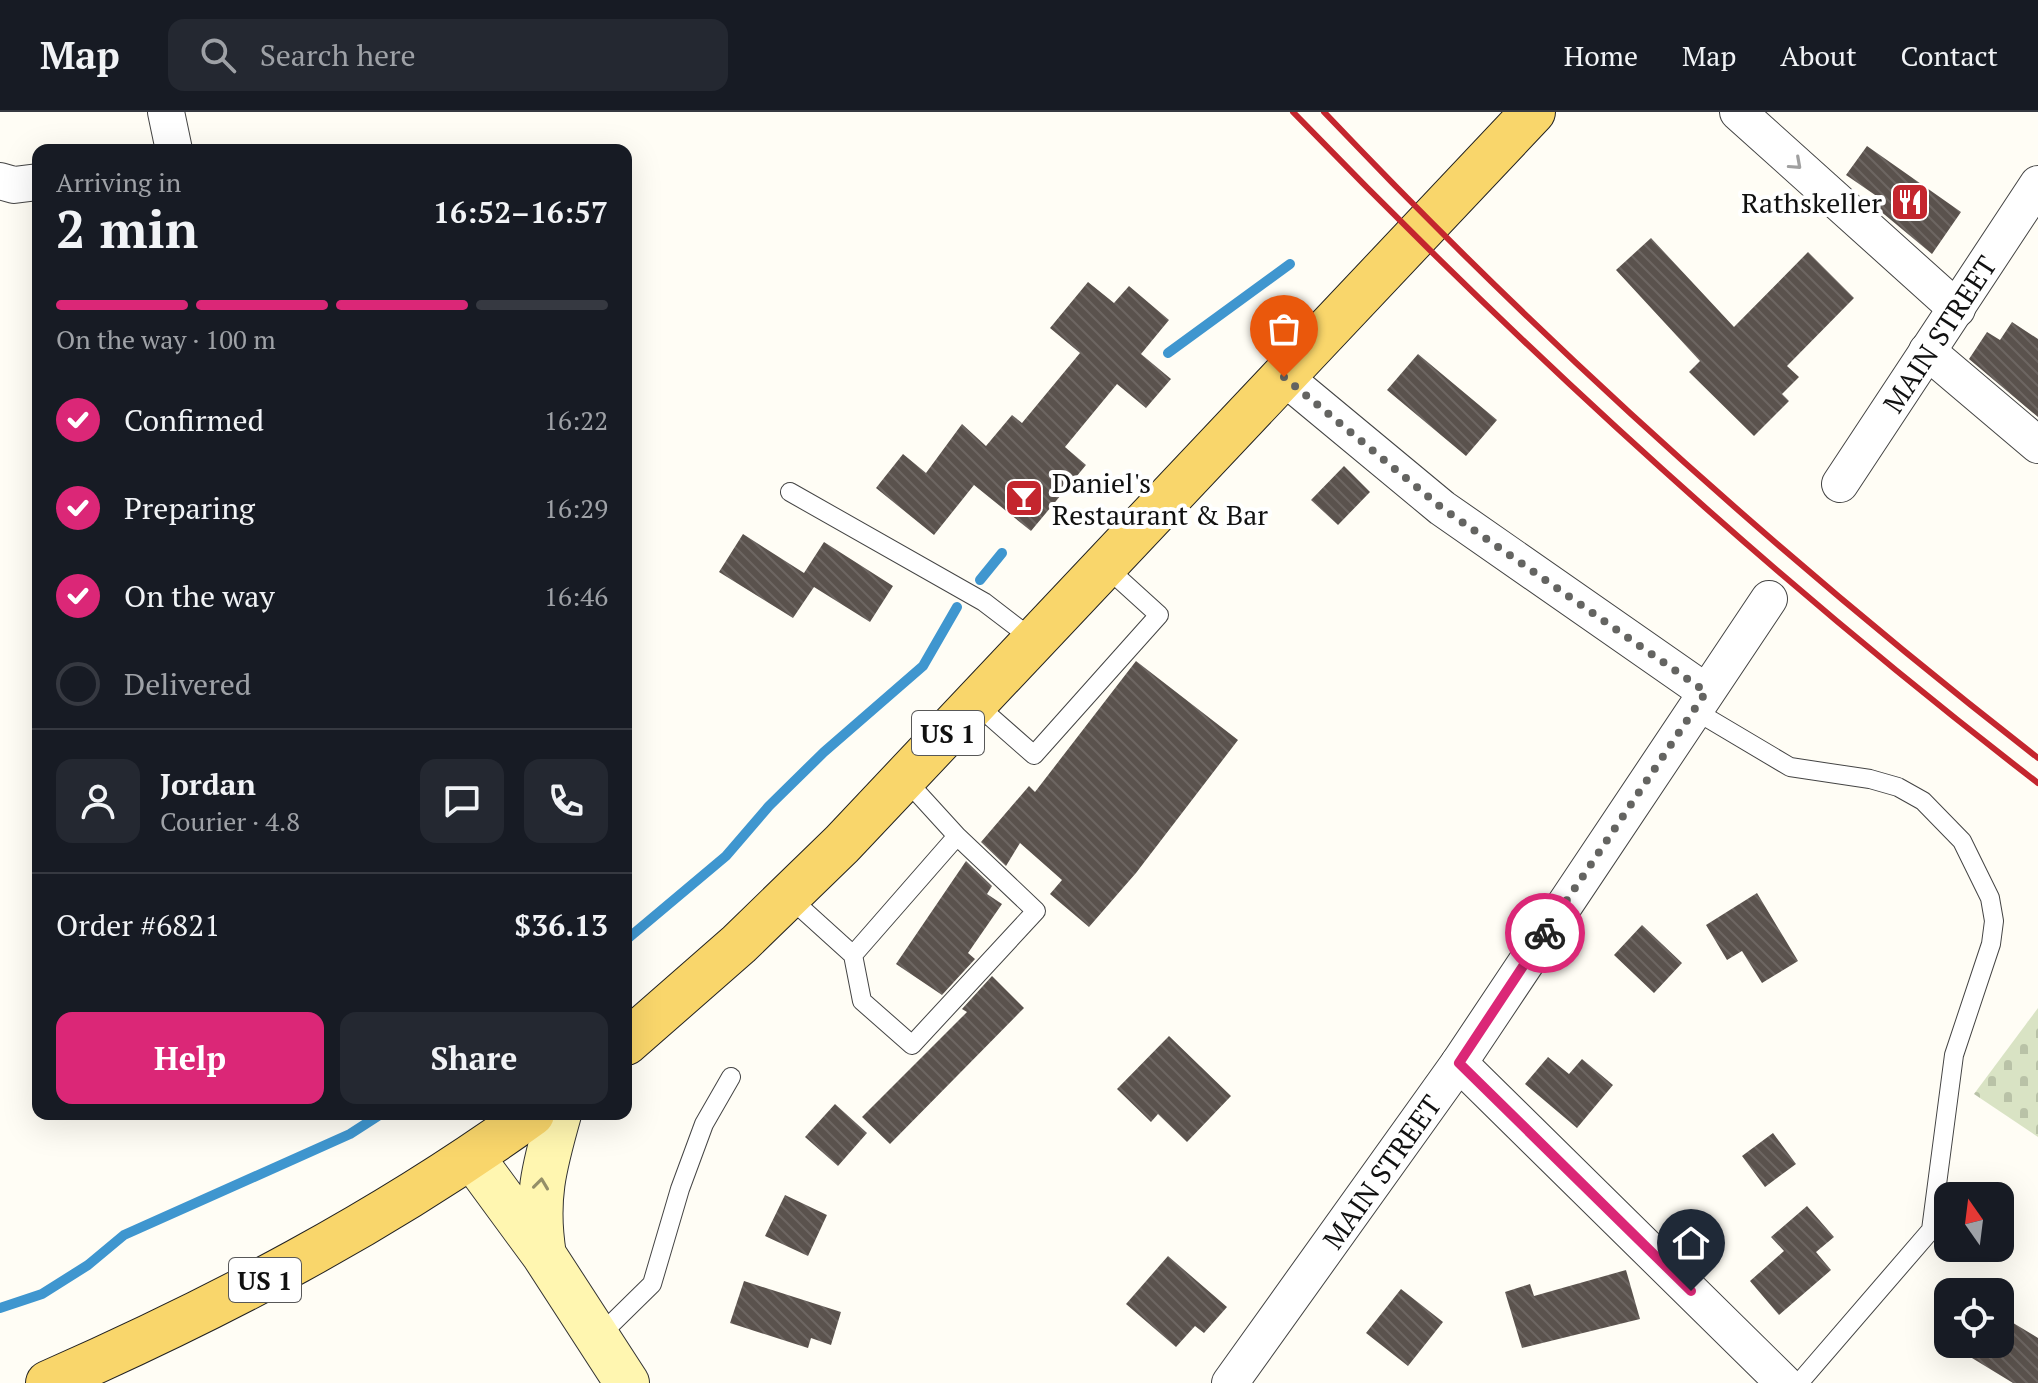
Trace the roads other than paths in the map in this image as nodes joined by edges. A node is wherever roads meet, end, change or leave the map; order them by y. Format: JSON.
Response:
{"nodes":[{"id":1,"x":166,"y":112,"type":"edge"},
{"id":2,"x":1533,"y":112,"type":"edge"},
{"id":3,"x":1738,"y":112,"type":"edge"},
{"id":4,"x":173,"y":144,"type":"edge"},
{"id":5,"x":0,"y":181,"type":"edge"},
{"id":6,"x":32,"y":183,"type":"edge"},
{"id":7,"x":2038,"y":184,"type":"edge"},
{"id":8,"x":1957,"y":309,"type":"junction"},
{"id":9,"x":1927,"y":351,"type":"junction"},
{"id":10,"x":1284,"y":377,"type":"junction"},
{"id":11,"x":2038,"y":445,"type":"edge"},
{"id":12,"x":1840,"y":484,"type":"dead end"},
{"id":13,"x":790,"y":492,"type":"dead end"},
{"id":14,"x":1105,"y":566,"type":"junction"},
{"id":15,"x":1769,"y":599,"type":"dead end"},
{"id":16,"x":1035,"y":641,"type":"junction"},
{"id":17,"x":1700,"y":701,"type":"junction"},
{"id":18,"x":976,"y":704,"type":"junction"},
{"id":19,"x":905,"y":779,"type":"junction"},
{"id":20,"x":957,"y":836,"type":"junction"},
{"id":21,"x":790,"y":898,"type":"junction"},
{"id":22,"x":853,"y":955,"type":"junction"},
{"id":23,"x":632,"y":1038,"type":"edge"},
{"id":24,"x":1459,"y":1063,"type":"junction"},
{"id":25,"x":731,"y":1077,"type":"dead end"},
{"id":26,"x":524,"y":1120,"type":"edge"},
{"id":27,"x":557,"y":1120,"type":"edge"},
{"id":28,"x":472,"y":1157,"type":"junction"},
{"id":29,"x":544,"y":1255,"type":"junction"},
{"id":30,"x":599,"y":1336,"type":"junction"},
{"id":31,"x":48,"y":1383,"type":"edge"},
{"id":32,"x":627,"y":1383,"type":"edge"},
{"id":33,"x":1230,"y":1383,"type":"edge"},
{"id":34,"x":1784,"y":1383,"type":"edge"},
{"id":35,"x":1799,"y":1383,"type":"edge"}],
"edges":[{"from":1,"to":4,"type":"street"},
{"from":2,"to":10,"type":"main road","number":"US 1"},
{"from":3,"to":8,"type":"street","one_way":true},
{"from":5,"to":6,"type":"street"},
{"from":7,"to":8,"type":"street","name":"MAIN STREET"},
{"from":8,"to":9,"type":"street","name":"MAIN STREET"},
{"from":9,"to":11,"type":"street"},
{"from":9,"to":12,"type":"street","name":"MAIN STREET"},
{"from":10,"to":14,"type":"main road","number":"US 1"},
{"from":10,"to":17,"type":"street"},
{"from":13,"to":16,"type":"lane"},
{"from":14,"to":16,"type":"main road","number":"US 1"},
{"from":14,"to":18,"type":"lane"},
{"from":15,"to":17,"type":"street","name":"MAIN STREET"},
{"from":16,"to":18,"type":"main road","number":"US 1"},
{"from":17,"to":24,"type":"street","name":"MAIN STREET"},
{"from":17,"to":35,"type":"lane"},
{"from":18,"to":19,"type":"main road","number":"US 1"},
{"from":19,"to":20,"type":"lane"},
{"from":19,"to":21,"type":"main road","number":"US 1"},
{"from":20,"to":22,"type":"lane"},
{"from":20,"to":22,"type":"lane"},
{"from":21,"to":22,"type":"lane"},
{"from":21,"to":23,"type":"main road","number":"US 1"},
{"from":24,"to":33,"type":"street","name":"MAIN STREET"},
{"from":24,"to":34,"type":"street"},
{"from":25,"to":30,"type":"lane"},
{"from":26,"to":28,"type":"main road","number":"US 1"},
{"from":29,"to":27,"type":"street","one_way":true},
{"from":28,"to":29,"type":"street"},
{"from":28,"to":31,"type":"main road","number":"US 1"},
{"from":29,"to":30,"type":"street"},
{"from":30,"to":32,"type":"street"}]}
